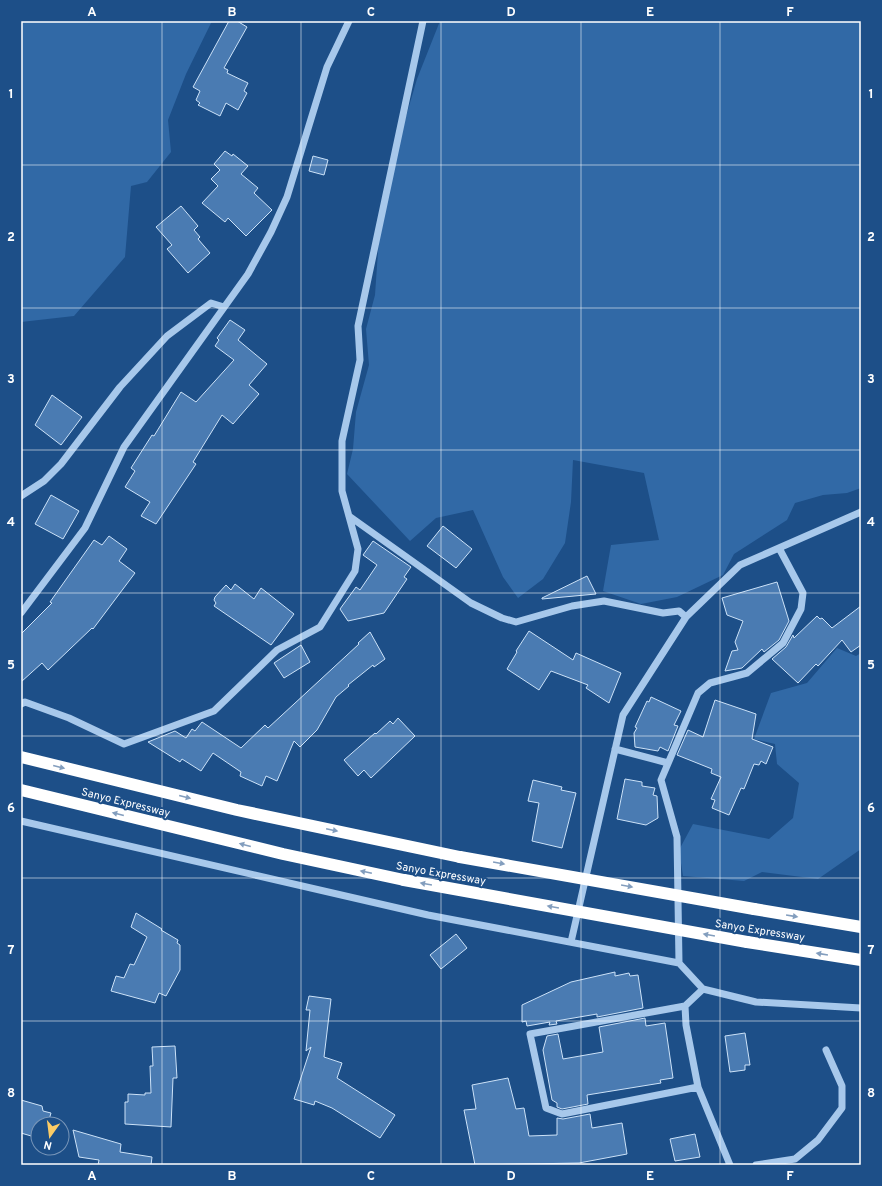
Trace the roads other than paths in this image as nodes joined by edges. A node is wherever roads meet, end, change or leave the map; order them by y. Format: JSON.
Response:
{"nodes":[{"id":1,"x":349,"y":21,"type":"edge"},
{"id":2,"x":423,"y":21,"type":"edge"},
{"id":3,"x":224,"y":307,"type":"junction"},
{"id":4,"x":21,"y":496,"type":"edge"},
{"id":5,"x":861,"y":512,"type":"edge"},
{"id":6,"x":349,"y":516,"type":"junction"},
{"id":7,"x":779,"y":548,"type":"junction"},
{"id":8,"x":21,"y":613,"type":"edge"},
{"id":9,"x":686,"y":617,"type":"junction"},
{"id":10,"x":21,"y":704,"type":"edge"},
{"id":11,"x":615,"y":749,"type":"junction"},
{"id":12,"x":21,"y":758,"type":"edge"},
{"id":13,"x":668,"y":763,"type":"junction"},
{"id":14,"x":21,"y":790,"type":"edge"},
{"id":15,"x":21,"y":821,"type":"edge"},
{"id":16,"x":861,"y":927,"type":"edge"},
{"id":17,"x":571,"y":942,"type":"junction"},
{"id":18,"x":861,"y":960,"type":"edge"},
{"id":19,"x":679,"y":963,"type":"junction"},
{"id":20,"x":703,"y":989,"type":"junction"},
{"id":21,"x":685,"y":1006,"type":"junction"},
{"id":22,"x":861,"y":1008,"type":"edge"},
{"id":23,"x":826,"y":1050,"type":"dead end"},
{"id":24,"x":698,"y":1087,"type":"junction"},
{"id":25,"x":730,"y":1165,"type":"edge"},
{"id":26,"x":756,"y":1165,"type":"edge"}],
"edges":[{"from":1,"to":3,"type":"street"},
{"from":2,"to":6,"type":"street"},
{"from":3,"to":4,"type":"street"},
{"from":3,"to":8,"type":"street"},
{"from":5,"to":7,"type":"street"},
{"from":6,"to":9,"type":"street"},
{"from":6,"to":10,"type":"street"},
{"from":7,"to":9,"type":"street"},
{"from":7,"to":13,"type":"street"},
{"from":9,"to":11,"type":"street"},
{"from":11,"to":13,"type":"street"},
{"from":11,"to":17,"type":"street"},
{"from":12,"to":16,"type":"highway","name":"Sanyo Expressway","one_way":true,"bridge":true},
{"from":13,"to":19,"type":"street"},
{"from":18,"to":14,"type":"highway","name":"Sanyo Expressway","one_way":true,"bridge":true},
{"from":15,"to":17,"type":"street"},
{"from":17,"to":19,"type":"street"},
{"from":19,"to":20,"type":"street"},
{"from":20,"to":21,"type":"street"},
{"from":20,"to":22,"type":"street"},
{"from":21,"to":24,"type":"street"},
{"from":21,"to":24,"type":"street"},
{"from":23,"to":26,"type":"street"},
{"from":24,"to":25,"type":"street"}]}
